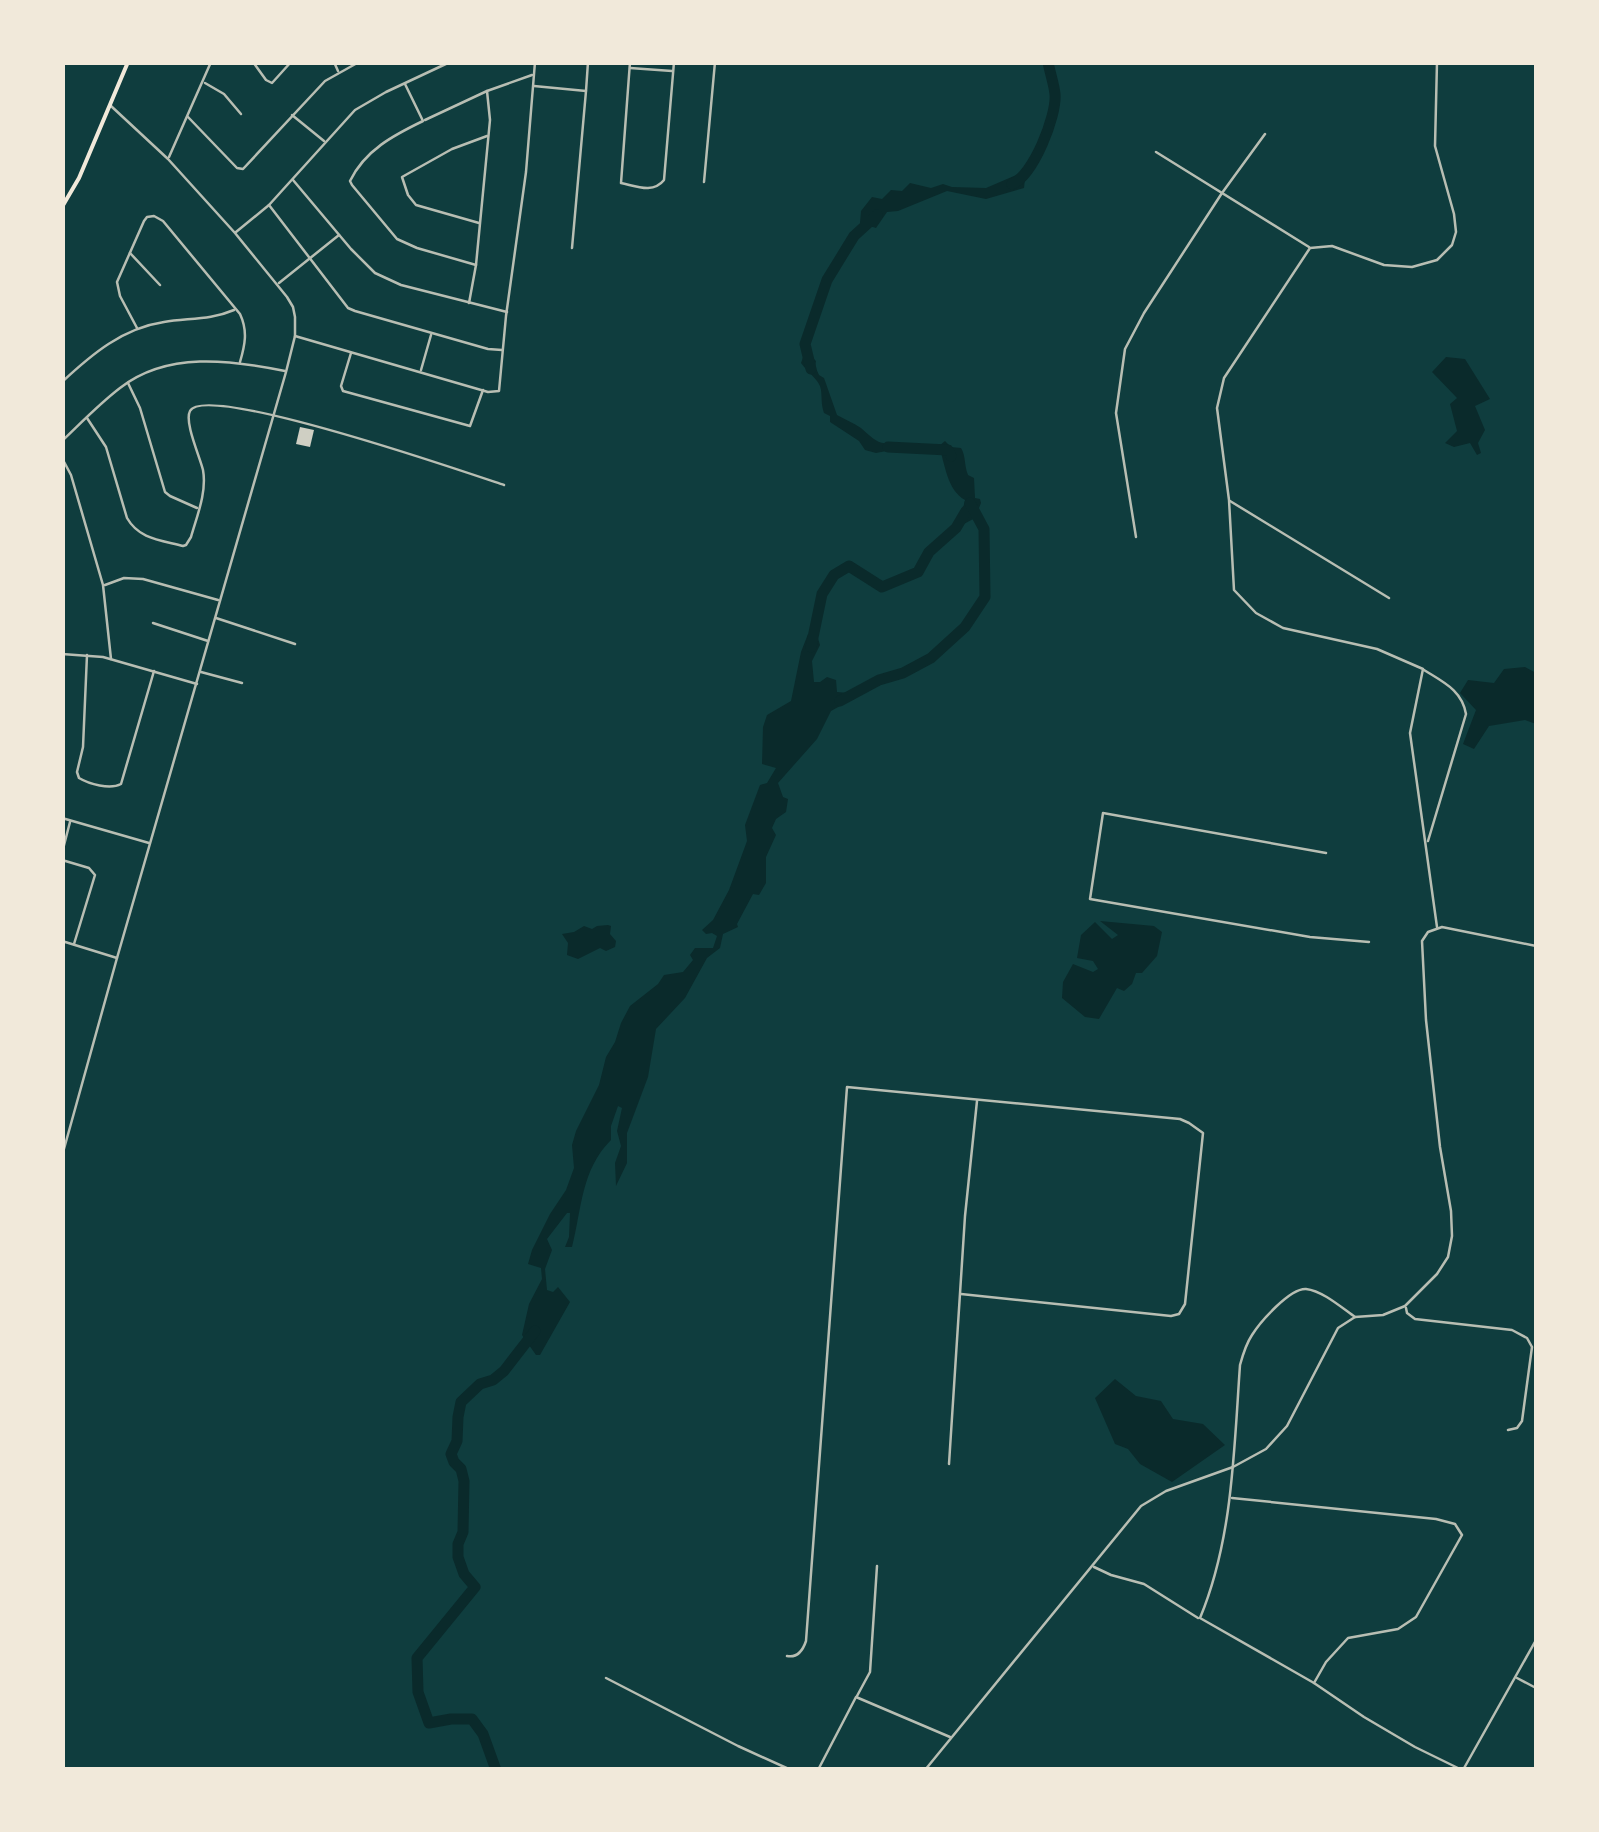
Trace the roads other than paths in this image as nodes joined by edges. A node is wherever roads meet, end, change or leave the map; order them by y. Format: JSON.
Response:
{"nodes":[{"id":1,"x":128,"y":62,"type":"edge"},
{"id":2,"x":210,"y":62,"type":"edge"},
{"id":3,"x":253,"y":62,"type":"edge"},
{"id":4,"x":291,"y":62,"type":"edge"},
{"id":5,"x":334,"y":62,"type":"edge"},
{"id":6,"x":358,"y":62,"type":"edge"},
{"id":7,"x":450,"y":62,"type":"edge"},
{"id":8,"x":535,"y":62,"type":"edge"},
{"id":9,"x":588,"y":62,"type":"edge"},
{"id":10,"x":674,"y":62,"type":"edge"},
{"id":11,"x":715,"y":62,"type":"edge"},
{"id":12,"x":1437,"y":62,"type":"edge"},
{"id":13,"x":630,"y":65,"type":"edge"},
{"id":14,"x":673,"y":71,"type":"junction"},
{"id":15,"x":338,"y":72,"type":"junction"},
{"id":16,"x":534,"y":74,"type":"junction"},
{"id":17,"x":203,"y":82,"type":"junction"},
{"id":18,"x":405,"y":84,"type":"junction"},
{"id":19,"x":533,"y":86,"type":"junction"},
{"id":20,"x":487,"y":91,"type":"junction"},
{"id":21,"x":586,"y":91,"type":"junction"},
{"id":22,"x":110,"y":105,"type":"junction"},
{"id":23,"x":241,"y":114,"type":"dead end"},
{"id":24,"x":292,"y":115,"type":"junction"},
{"id":25,"x":188,"y":117,"type":"junction"},
{"id":26,"x":423,"y":121,"type":"junction"},
{"id":27,"x":1265,"y":134,"type":"dead end"},
{"id":28,"x":488,"y":135,"type":"junction"},
{"id":29,"x":325,"y":142,"type":"junction"},
{"id":30,"x":1156,"y":152,"type":"dead end"},
{"id":31,"x":168,"y":159,"type":"junction"},
{"id":32,"x":292,"y":179,"type":"junction"},
{"id":33,"x":704,"y":182,"type":"dead end"},
{"id":34,"x":1222,"y":193,"type":"junction"},
{"id":35,"x":269,"y":205,"type":"junction"},
{"id":36,"x":62,"y":207,"type":"edge"},
{"id":37,"x":480,"y":224,"type":"junction"},
{"id":38,"x":235,"y":233,"type":"junction"},
{"id":39,"x":340,"y":234,"type":"junction"},
{"id":40,"x":572,"y":248,"type":"dead end"},
{"id":41,"x":1310,"y":248,"type":"junction"},
{"id":42,"x":130,"y":252,"type":"junction"},
{"id":43,"x":309,"y":259,"type":"junction"},
{"id":44,"x":476,"y":265,"type":"junction"},
{"id":45,"x":278,"y":284,"type":"junction"},
{"id":46,"x":160,"y":285,"type":"dead end"},
{"id":47,"x":468,"y":303,"type":"junction"},
{"id":48,"x":236,"y":309,"type":"junction"},
{"id":49,"x":506,"y":312,"type":"junction"},
{"id":50,"x":137,"y":328,"type":"junction"},
{"id":51,"x":432,"y":333,"type":"junction"},
{"id":52,"x":295,"y":336,"type":"junction"},
{"id":53,"x":504,"y":350,"type":"junction"},
{"id":54,"x":352,"y":352,"type":"junction"},
{"id":55,"x":240,"y":362,"type":"junction"},
{"id":56,"x":421,"y":371,"type":"junction"},
{"id":57,"x":286,"y":372,"type":"junction"},
{"id":58,"x":62,"y":382,"type":"edge"},
{"id":59,"x":128,"y":382,"type":"junction"},
{"id":60,"x":483,"y":390,"type":"junction"},
{"id":61,"x":273,"y":417,"type":"junction"},
{"id":62,"x":87,"y":418,"type":"junction"},
{"id":63,"x":62,"y":441,"type":"edge"},
{"id":64,"x":62,"y":458,"type":"edge"},
{"id":65,"x":504,"y":485,"type":"dead end"},
{"id":66,"x":1228,"y":500,"type":"junction"},
{"id":67,"x":198,"y":508,"type":"junction"},
{"id":68,"x":1136,"y":538,"type":"dead end"},
{"id":69,"x":103,"y":585,"type":"junction"},
{"id":70,"x":1389,"y":598,"type":"dead end"},
{"id":71,"x":219,"y":600,"type":"junction"},
{"id":72,"x":216,"y":618,"type":"junction"},
{"id":73,"x":153,"y":623,"type":"dead end"},
{"id":74,"x":209,"y":642,"type":"junction"},
{"id":75,"x":294,"y":644,"type":"dead end"},
{"id":76,"x":62,"y":654,"type":"edge"},
{"id":77,"x":87,"y":655,"type":"junction"},
{"id":78,"x":111,"y":659,"type":"junction"},
{"id":79,"x":1423,"y":670,"type":"junction"},
{"id":80,"x":154,"y":672,"type":"junction"},
{"id":81,"x":201,"y":672,"type":"junction"},
{"id":82,"x":197,"y":684,"type":"junction"},
{"id":83,"x":242,"y":684,"type":"dead end"},
{"id":84,"x":62,"y":818,"type":"edge"},
{"id":85,"x":70,"y":820,"type":"junction"},
{"id":86,"x":151,"y":844,"type":"junction"},
{"id":87,"x":1427,"y":844,"type":"junction"},
{"id":88,"x":1326,"y":853,"type":"dead end"},
{"id":89,"x":62,"y":854,"type":"edge"},
{"id":90,"x":62,"y":860,"type":"edge"},
{"id":91,"x":1437,"y":928,"type":"junction"},
{"id":92,"x":62,"y":941,"type":"edge"},
{"id":93,"x":1369,"y":942,"type":"dead end"},
{"id":94,"x":74,"y":944,"type":"junction"},
{"id":95,"x":1536,"y":946,"type":"edge"},
{"id":96,"x":117,"y":958,"type":"junction"},
{"id":97,"x":977,"y":1100,"type":"junction"},
{"id":98,"x":62,"y":1156,"type":"edge"},
{"id":99,"x":961,"y":1294,"type":"junction"},
{"id":100,"x":1405,"y":1306,"type":"junction"},
{"id":101,"x":1355,"y":1318,"type":"junction"},
{"id":102,"x":1508,"y":1430,"type":"dead end"},
{"id":103,"x":949,"y":1464,"type":"dead end"},
{"id":104,"x":1233,"y":1468,"type":"junction"},
{"id":105,"x":1230,"y":1498,"type":"junction"},
{"id":106,"x":876,"y":1566,"type":"dead end"},
{"id":107,"x":1092,"y":1566,"type":"junction"},
{"id":108,"x":1200,"y":1618,"type":"junction"},
{"id":109,"x":1536,"y":1640,"type":"edge"},
{"id":110,"x":787,"y":1656,"type":"dead end"},
{"id":111,"x":1516,"y":1677,"type":"junction"},
{"id":112,"x":606,"y":1678,"type":"dead end"},
{"id":113,"x":1314,"y":1683,"type":"junction"},
{"id":114,"x":1536,"y":1688,"type":"edge"},
{"id":115,"x":856,"y":1697,"type":"junction"},
{"id":116,"x":950,"y":1738,"type":"junction"},
{"id":117,"x":791,"y":1770,"type":"edge"},
{"id":118,"x":818,"y":1770,"type":"edge"},
{"id":119,"x":926,"y":1770,"type":"edge"},
{"id":120,"x":1462,"y":1770,"type":"edge"}],
"edges":[{"from":1,"to":22,"type":"main road"},
{"from":2,"to":17,"type":"street"},
{"from":3,"to":4,"type":"street"},
{"from":5,"to":15,"type":"street"},
{"from":6,"to":15,"type":"street"},
{"from":7,"to":18,"type":"street"},
{"from":8,"to":16,"type":"street"},
{"from":9,"to":21,"type":"street"},
{"from":10,"to":14,"type":"street"},
{"from":11,"to":33,"type":"street"},
{"from":12,"to":41,"type":"street"},
{"from":13,"to":14,"type":"street"},
{"from":13,"to":14,"type":"street"},
{"from":15,"to":24,"type":"street"},
{"from":16,"to":19,"type":"street"},
{"from":16,"to":20,"type":"street"},
{"from":17,"to":23,"type":"street"},
{"from":17,"to":25,"type":"street"},
{"from":18,"to":26,"type":"street"},
{"from":18,"to":29,"type":"street"},
{"from":19,"to":21,"type":"street"},
{"from":19,"to":49,"type":"street"},
{"from":20,"to":26,"type":"street"},
{"from":20,"to":28,"type":"street"},
{"from":21,"to":40,"type":"street"},
{"from":22,"to":31,"type":"street"},
{"from":22,"to":36,"type":"main road"},
{"from":24,"to":25,"type":"street"},
{"from":24,"to":29,"type":"street"},
{"from":25,"to":31,"type":"street"},
{"from":26,"to":44,"type":"street"},
{"from":27,"to":34,"type":"street"},
{"from":28,"to":37,"type":"street"},
{"from":28,"to":37,"type":"street"},
{"from":29,"to":32,"type":"street"},
{"from":30,"to":34,"type":"street"},
{"from":31,"to":38,"type":"street"},
{"from":32,"to":35,"type":"street"},
{"from":32,"to":39,"type":"street"},
{"from":34,"to":41,"type":"street"},
{"from":34,"to":68,"type":"street"},
{"from":35,"to":38,"type":"street"},
{"from":35,"to":43,"type":"street"},
{"from":37,"to":44,"type":"street"},
{"from":38,"to":45,"type":"street"},
{"from":39,"to":43,"type":"street"},
{"from":39,"to":47,"type":"street"},
{"from":41,"to":66,"type":"street"},
{"from":42,"to":46,"type":"street"},
{"from":42,"to":48,"type":"street"},
{"from":42,"to":50,"type":"street"},
{"from":43,"to":45,"type":"street"},
{"from":43,"to":51,"type":"street"},
{"from":44,"to":47,"type":"street"},
{"from":45,"to":52,"type":"street"},
{"from":47,"to":49,"type":"street"},
{"from":48,"to":50,"type":"street"},
{"from":48,"to":55,"type":"street"},
{"from":49,"to":53,"type":"street"},
{"from":50,"to":58,"type":"street"},
{"from":51,"to":53,"type":"street"},
{"from":51,"to":56,"type":"street"},
{"from":52,"to":54,"type":"street"},
{"from":52,"to":57,"type":"street"},
{"from":53,"to":60,"type":"street"},
{"from":54,"to":56,"type":"street"},
{"from":54,"to":60,"type":"street"},
{"from":55,"to":57,"type":"street"},
{"from":55,"to":59,"type":"street"},
{"from":56,"to":60,"type":"street"},
{"from":57,"to":61,"type":"street"},
{"from":59,"to":62,"type":"street"},
{"from":59,"to":67,"type":"street"},
{"from":61,"to":65,"type":"street"},
{"from":61,"to":67,"type":"street"},
{"from":61,"to":71,"type":"street"},
{"from":62,"to":63,"type":"street"},
{"from":62,"to":67,"type":"street"},
{"from":64,"to":69,"type":"street"},
{"from":66,"to":70,"type":"street"},
{"from":66,"to":79,"type":"street"},
{"from":69,"to":71,"type":"street"},
{"from":69,"to":78,"type":"street"},
{"from":71,"to":72,"type":"street"},
{"from":72,"to":74,"type":"street"},
{"from":72,"to":75,"type":"street"},
{"from":73,"to":74,"type":"street"},
{"from":74,"to":81,"type":"street"},
{"from":76,"to":77,"type":"street"},
{"from":77,"to":78,"type":"street"},
{"from":77,"to":80,"type":"street"},
{"from":78,"to":80,"type":"street"},
{"from":79,"to":87,"type":"street"},
{"from":79,"to":87,"type":"street"},
{"from":80,"to":82,"type":"street"},
{"from":81,"to":82,"type":"street"},
{"from":81,"to":83,"type":"street"},
{"from":82,"to":86,"type":"street"},
{"from":84,"to":85,"type":"street"},
{"from":85,"to":86,"type":"street"},
{"from":85,"to":89,"type":"street"},
{"from":86,"to":96,"type":"street"},
{"from":87,"to":91,"type":"street"},
{"from":88,"to":93,"type":"street"},
{"from":90,"to":94,"type":"street"},
{"from":91,"to":95,"type":"street"},
{"from":91,"to":100,"type":"street"},
{"from":92,"to":94,"type":"street"},
{"from":94,"to":96,"type":"street"},
{"from":96,"to":98,"type":"street"},
{"from":97,"to":99,"type":"street"},
{"from":97,"to":99,"type":"street"},
{"from":97,"to":110,"type":"street"},
{"from":99,"to":103,"type":"street"},
{"from":100,"to":101,"type":"street"},
{"from":100,"to":102,"type":"street"},
{"from":101,"to":104,"type":"street"},
{"from":101,"to":104,"type":"street"},
{"from":104,"to":105,"type":"street"},
{"from":104,"to":107,"type":"street"},
{"from":105,"to":108,"type":"street"},
{"from":105,"to":113,"type":"street"},
{"from":106,"to":115,"type":"street"},
{"from":107,"to":108,"type":"street"},
{"from":107,"to":116,"type":"street"},
{"from":108,"to":113,"type":"street"},
{"from":109,"to":111,"type":"street"},
{"from":111,"to":114,"type":"street"},
{"from":111,"to":120,"type":"street"},
{"from":112,"to":117,"type":"street"},
{"from":113,"to":120,"type":"street"},
{"from":115,"to":116,"type":"street"},
{"from":115,"to":118,"type":"street"},
{"from":116,"to":119,"type":"street"}]}
